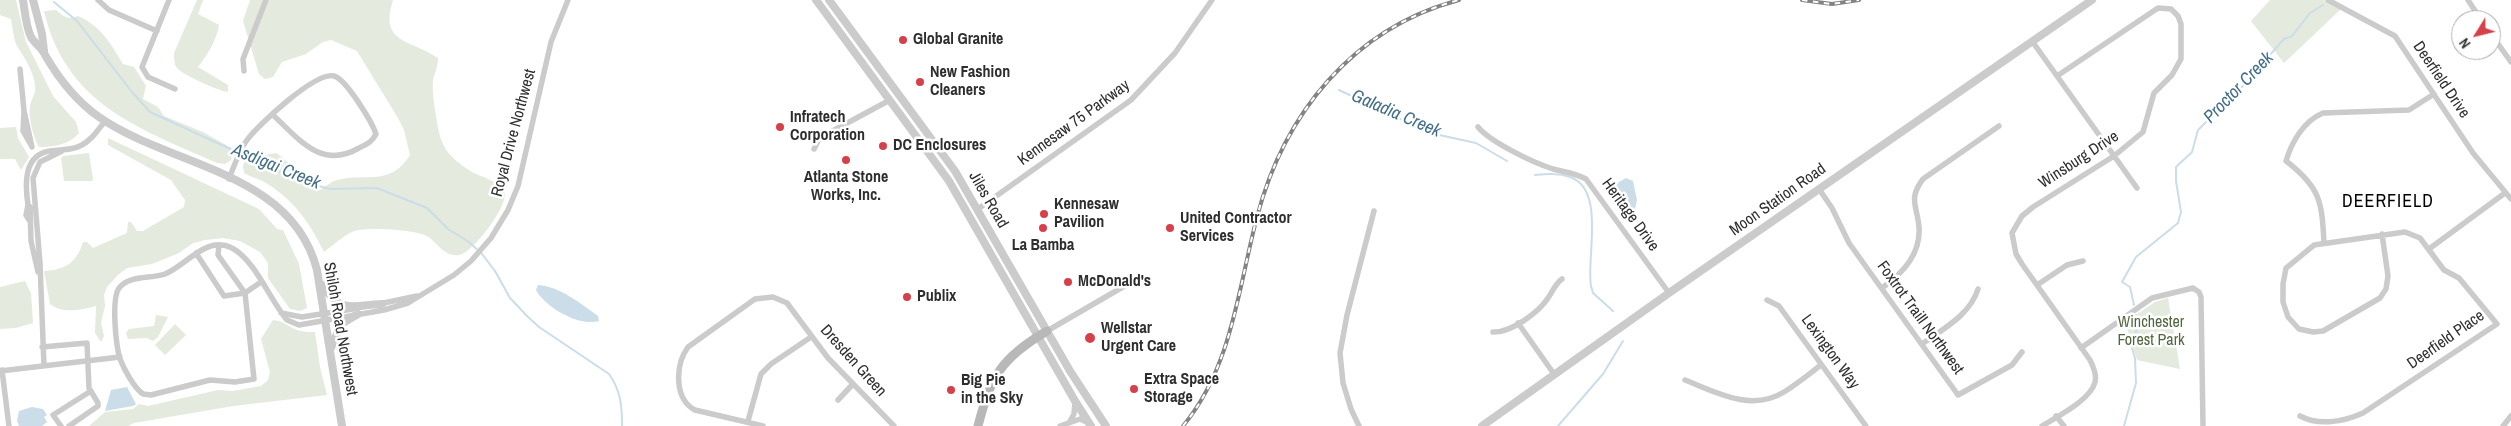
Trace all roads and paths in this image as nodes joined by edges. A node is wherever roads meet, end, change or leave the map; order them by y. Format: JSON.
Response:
{"nodes":[{"id":1,"x":23,"y":0,"type":"edge"},
{"id":2,"x":34,"y":0,"type":"edge"},
{"id":3,"x":98,"y":0,"type":"edge"},
{"id":4,"x":169,"y":0,"type":"edge"},
{"id":5,"x":266,"y":0,"type":"edge"},
{"id":6,"x":568,"y":0,"type":"edge"},
{"id":7,"x":816,"y":0,"type":"edge"},
{"id":8,"x":829,"y":0,"type":"edge"},
{"id":9,"x":1212,"y":0,"type":"edge"},
{"id":10,"x":2092,"y":0,"type":"edge"},
{"id":11,"x":2328,"y":0,"type":"edge"},
{"id":12,"x":156,"y":31,"type":"junction"},
{"id":13,"x":2032,"y":40,"type":"junction"},
{"id":14,"x":2501,"y":48,"type":"edge"},
{"id":15,"x":44,"y":52,"type":"junction"},
{"id":16,"x":2511,"y":62,"type":"edge"},
{"id":17,"x":20,"y":70,"type":"dead end"},
{"id":18,"x":244,"y":71,"type":"dead end"},
{"id":19,"x":2057,"y":76,"type":"junction"},
{"id":20,"x":175,"y":89,"type":"dead end"},
{"id":21,"x":2434,"y":94,"type":"junction"},
{"id":22,"x":890,"y":100,"type":"junction"},
{"id":23,"x":24,"y":111,"type":"junction"},
{"id":24,"x":273,"y":115,"type":"junction"},
{"id":25,"x":105,"y":121,"type":"junction"},
{"id":26,"x":1999,"y":126,"type":"dead end"},
{"id":27,"x":1478,"y":127,"type":"dead end"},
{"id":28,"x":62,"y":150,"type":"junction"},
{"id":29,"x":814,"y":150,"type":"dead end"},
{"id":30,"x":2114,"y":156,"type":"junction"},
{"id":31,"x":229,"y":178,"type":"junction"},
{"id":32,"x":2137,"y":188,"type":"dead end"},
{"id":33,"x":1819,"y":189,"type":"junction"},
{"id":34,"x":2505,"y":193,"type":"junction"},
{"id":35,"x":2511,"y":199,"type":"edge"},
{"id":36,"x":978,"y":209,"type":"junction"},
{"id":37,"x":1374,"y":211,"type":"dead end"},
{"id":38,"x":2382,"y":234,"type":"junction"},
{"id":39,"x":2324,"y":243,"type":"junction"},
{"id":40,"x":219,"y":245,"type":"junction"},
{"id":41,"x":2429,"y":249,"type":"junction"},
{"id":42,"x":196,"y":253,"type":"junction"},
{"id":43,"x":2083,"y":261,"type":"dead end"},
{"id":44,"x":39,"y":274,"type":"junction"},
{"id":45,"x":1140,"y":278,"type":"dead end"},
{"id":46,"x":1562,"y":278,"type":"dead end"},
{"id":47,"x":261,"y":282,"type":"junction"},
{"id":48,"x":319,"y":282,"type":"junction"},
{"id":49,"x":2037,"y":285,"type":"junction"},
{"id":50,"x":1882,"y":288,"type":"junction"},
{"id":51,"x":1978,"y":289,"type":"dead end"},
{"id":52,"x":244,"y":293,"type":"junction"},
{"id":53,"x":1669,"y":293,"type":"junction"},
{"id":54,"x":418,"y":296,"type":"junction"},
{"id":55,"x":1767,"y":300,"type":"dead end"},
{"id":56,"x":382,"y":304,"type":"junction"},
{"id":57,"x":358,"y":314,"type":"junction"},
{"id":58,"x":324,"y":317,"type":"junction"},
{"id":59,"x":1518,"y":323,"type":"junction"},
{"id":60,"x":1046,"y":332,"type":"junction"},
{"id":61,"x":1493,"y":332,"type":"dead end"},
{"id":62,"x":1038,"y":336,"type":"junction"},
{"id":63,"x":810,"y":337,"type":"junction"},
{"id":64,"x":1922,"y":344,"type":"junction"},
{"id":65,"x":42,"y":347,"type":"junction"},
{"id":66,"x":2082,"y":348,"type":"junction"},
{"id":67,"x":330,"y":350,"type":"junction"},
{"id":68,"x":2022,"y":352,"type":"dead end"},
{"id":69,"x":120,"y":357,"type":"junction"},
{"id":70,"x":88,"y":362,"type":"junction"},
{"id":71,"x":1821,"y":365,"type":"junction"},
{"id":72,"x":44,"y":366,"type":"junction"},
{"id":73,"x":1,"y":370,"type":"edge"},
{"id":74,"x":1554,"y":374,"type":"junction"},
{"id":75,"x":1686,"y":380,"type":"dead end"},
{"id":76,"x":853,"y":384,"type":"junction"},
{"id":77,"x":91,"y":391,"type":"junction"},
{"id":78,"x":838,"y":400,"type":"dead end"},
{"id":79,"x":1075,"y":401,"type":"junction"},
{"id":80,"x":2056,"y":416,"type":"junction"},
{"id":81,"x":2300,"y":416,"type":"dead end"},
{"id":82,"x":2511,"y":416,"type":"edge"},
{"id":83,"x":748,"y":421,"type":"junction"},
{"id":84,"x":1070,"y":421,"type":"junction"},
{"id":85,"x":1090,"y":424,"type":"edge"},
{"id":86,"x":9,"y":426,"type":"edge"},
{"id":87,"x":60,"y":426,"type":"edge"},
{"id":88,"x":69,"y":426,"type":"edge"},
{"id":89,"x":342,"y":426,"type":"edge"},
{"id":90,"x":763,"y":426,"type":"edge"},
{"id":91,"x":894,"y":426,"type":"edge"},
{"id":92,"x":978,"y":426,"type":"edge"},
{"id":93,"x":1060,"y":426,"type":"edge"},
{"id":94,"x":1106,"y":426,"type":"edge"},
{"id":95,"x":1359,"y":426,"type":"edge"},
{"id":96,"x":1482,"y":426,"type":"edge"},
{"id":97,"x":1866,"y":426,"type":"edge"},
{"id":98,"x":2042,"y":426,"type":"edge"},
{"id":99,"x":2064,"y":426,"type":"edge"},
{"id":100,"x":2203,"y":426,"type":"edge"},
{"id":101,"x":2503,"y":426,"type":"edge"}],
"edges":[{"from":1,"to":15,"type":"street","name":"Shiloh Road Northwest"},
{"from":2,"to":15,"type":"street","name":"Shiloh Road Northwest"},
{"from":3,"to":12,"type":"street"},
{"from":4,"to":12,"type":"street"},
{"from":5,"to":18,"type":"street"},
{"from":6,"to":54,"type":"street","name":"Royal Drive Northwest"},
{"from":7,"to":22,"type":"street","name":"Jiles Road"},
{"from":8,"to":36,"type":"street","name":"Jiles Road"},
{"from":9,"to":36,"type":"street","name":"Kennesaw 75 Parkway"},
{"from":10,"to":13,"type":"street","name":"Moon Station Road"},
{"from":11,"to":21,"type":"street","name":"Deerfield Drive"},
{"from":12,"to":20,"type":"street"},
{"from":13,"to":19,"type":"street"},
{"from":13,"to":33,"type":"street","name":"Moon Station Road"},
{"from":14,"to":16,"type":"street"},
{"from":15,"to":25,"type":"street","name":"Shiloh Road Northwest"},
{"from":17,"to":23,"type":"street"},
{"from":19,"to":30,"type":"street"},
{"from":19,"to":30,"type":"street","name":"Winsburg Drive"},
{"from":21,"to":34,"type":"street","name":"Deerfield Drive"},
{"from":21,"to":39,"type":"street"},
{"from":22,"to":29,"type":"street"},
{"from":22,"to":62,"type":"street","name":"Jiles Road"},
{"from":23,"to":23,"type":"street"},
{"from":24,"to":24,"type":"street"},
{"from":24,"to":31,"type":"street"},
{"from":25,"to":28,"type":"street"},
{"from":25,"to":31,"type":"street","name":"Shiloh Road Northwest"},
{"from":26,"to":50,"type":"street"},
{"from":27,"to":53,"type":"street","name":"Heritage Drive"},
{"from":28,"to":44,"type":"street"},
{"from":28,"to":44,"type":"street"},
{"from":30,"to":32,"type":"street"},
{"from":30,"to":49,"type":"street","name":"Winsburg Drive"},
{"from":31,"to":48,"type":"street","name":"Shiloh Road Northwest"},
{"from":33,"to":50,"type":"street","name":"Foxtrot Traill Northwest"},
{"from":33,"to":53,"type":"street","name":"Moon Station Road"},
{"from":34,"to":35,"type":"street","name":"Deerfield Drive"},
{"from":34,"to":41,"type":"street"},
{"from":36,"to":60,"type":"street","name":"Jiles Road"},
{"from":37,"to":95,"type":"street"},
{"from":38,"to":39,"type":"street","name":"Deerfield Place"},
{"from":38,"to":39,"type":"street","name":"Deerfield Place"},
{"from":38,"to":41,"type":"street","name":"Deerfield Place"},
{"from":40,"to":42,"type":"street"},
{"from":40,"to":47,"type":"street"},
{"from":40,"to":52,"type":"street"},
{"from":41,"to":81,"type":"street","name":"Deerfield Place"},
{"from":42,"to":52,"type":"street"},
{"from":42,"to":69,"type":"street"},
{"from":43,"to":49,"type":"street"},
{"from":44,"to":65,"type":"street"},
{"from":45,"to":60,"type":"street"},
{"from":46,"to":59,"type":"street"},
{"from":47,"to":52,"type":"street"},
{"from":47,"to":58,"type":"street"},
{"from":48,"to":56,"type":"street"},
{"from":48,"to":58,"type":"street","name":"Shiloh Road Northwest"},
{"from":49,"to":66,"type":"street","name":"Winsburg Drive"},
{"from":50,"to":64,"type":"street","name":"Foxtrot Traill Northwest"},
{"from":51,"to":64,"type":"street"},
{"from":52,"to":69,"type":"street"},
{"from":53,"to":74,"type":"street","name":"Moon Station Road"},
{"from":54,"to":56,"type":"street","name":"Royal Drive Northwest"},
{"from":54,"to":57,"type":"street","name":"Royal Drive Northwest"},
{"from":55,"to":71,"type":"street","name":"Lexington Way"},
{"from":56,"to":58,"type":"street","name":"Royal Drive Northwest"},
{"from":57,"to":58,"type":"street","name":"Royal Drive Northwest"},
{"from":57,"to":67,"type":"street"},
{"from":58,"to":67,"type":"street","name":"Shiloh Road Northwest"},
{"from":59,"to":61,"type":"street"},
{"from":59,"to":74,"type":"street"},
{"from":60,"to":62,"type":"main road"},
{"from":60,"to":94,"type":"street","name":"Jiles Road"},
{"from":62,"to":79,"type":"street","name":"Jiles Road"},
{"from":62,"to":92,"type":"main road"},
{"from":63,"to":76,"type":"street","name":"Dresden Green"},
{"from":63,"to":83,"type":"street"},
{"from":63,"to":83,"type":"street","name":"Dresden Green"},
{"from":64,"to":68,"type":"street","name":"Foxtrot Traill Northwest"},
{"from":65,"to":70,"type":"street"},
{"from":65,"to":72,"type":"street"},
{"from":66,"to":80,"type":"street","name":"Winsburg Drive"},
{"from":66,"to":100,"type":"street"},
{"from":67,"to":89,"type":"street","name":"Shiloh Road Northwest"},
{"from":69,"to":70,"type":"street"},
{"from":70,"to":72,"type":"street"},
{"from":70,"to":77,"type":"street"},
{"from":71,"to":75,"type":"street"},
{"from":71,"to":97,"type":"street","name":"Lexington Way"},
{"from":72,"to":73,"type":"street"},
{"from":73,"to":86,"type":"street"},
{"from":74,"to":96,"type":"street","name":"Moon Station Road"},
{"from":76,"to":78,"type":"street"},
{"from":76,"to":91,"type":"street","name":"Dresden Green"},
{"from":77,"to":87,"type":"street"},
{"from":77,"to":88,"type":"street"},
{"from":79,"to":84,"type":"street"},
{"from":79,"to":85,"type":"street","name":"Jiles Road"},
{"from":80,"to":98,"type":"street","name":"Winsburg Drive"},
{"from":80,"to":99,"type":"street"},
{"from":82,"to":101,"type":"street"},
{"from":83,"to":90,"type":"street","name":"Dresden Green"},
{"from":84,"to":85,"type":"street"},
{"from":84,"to":93,"type":"street"}]}
